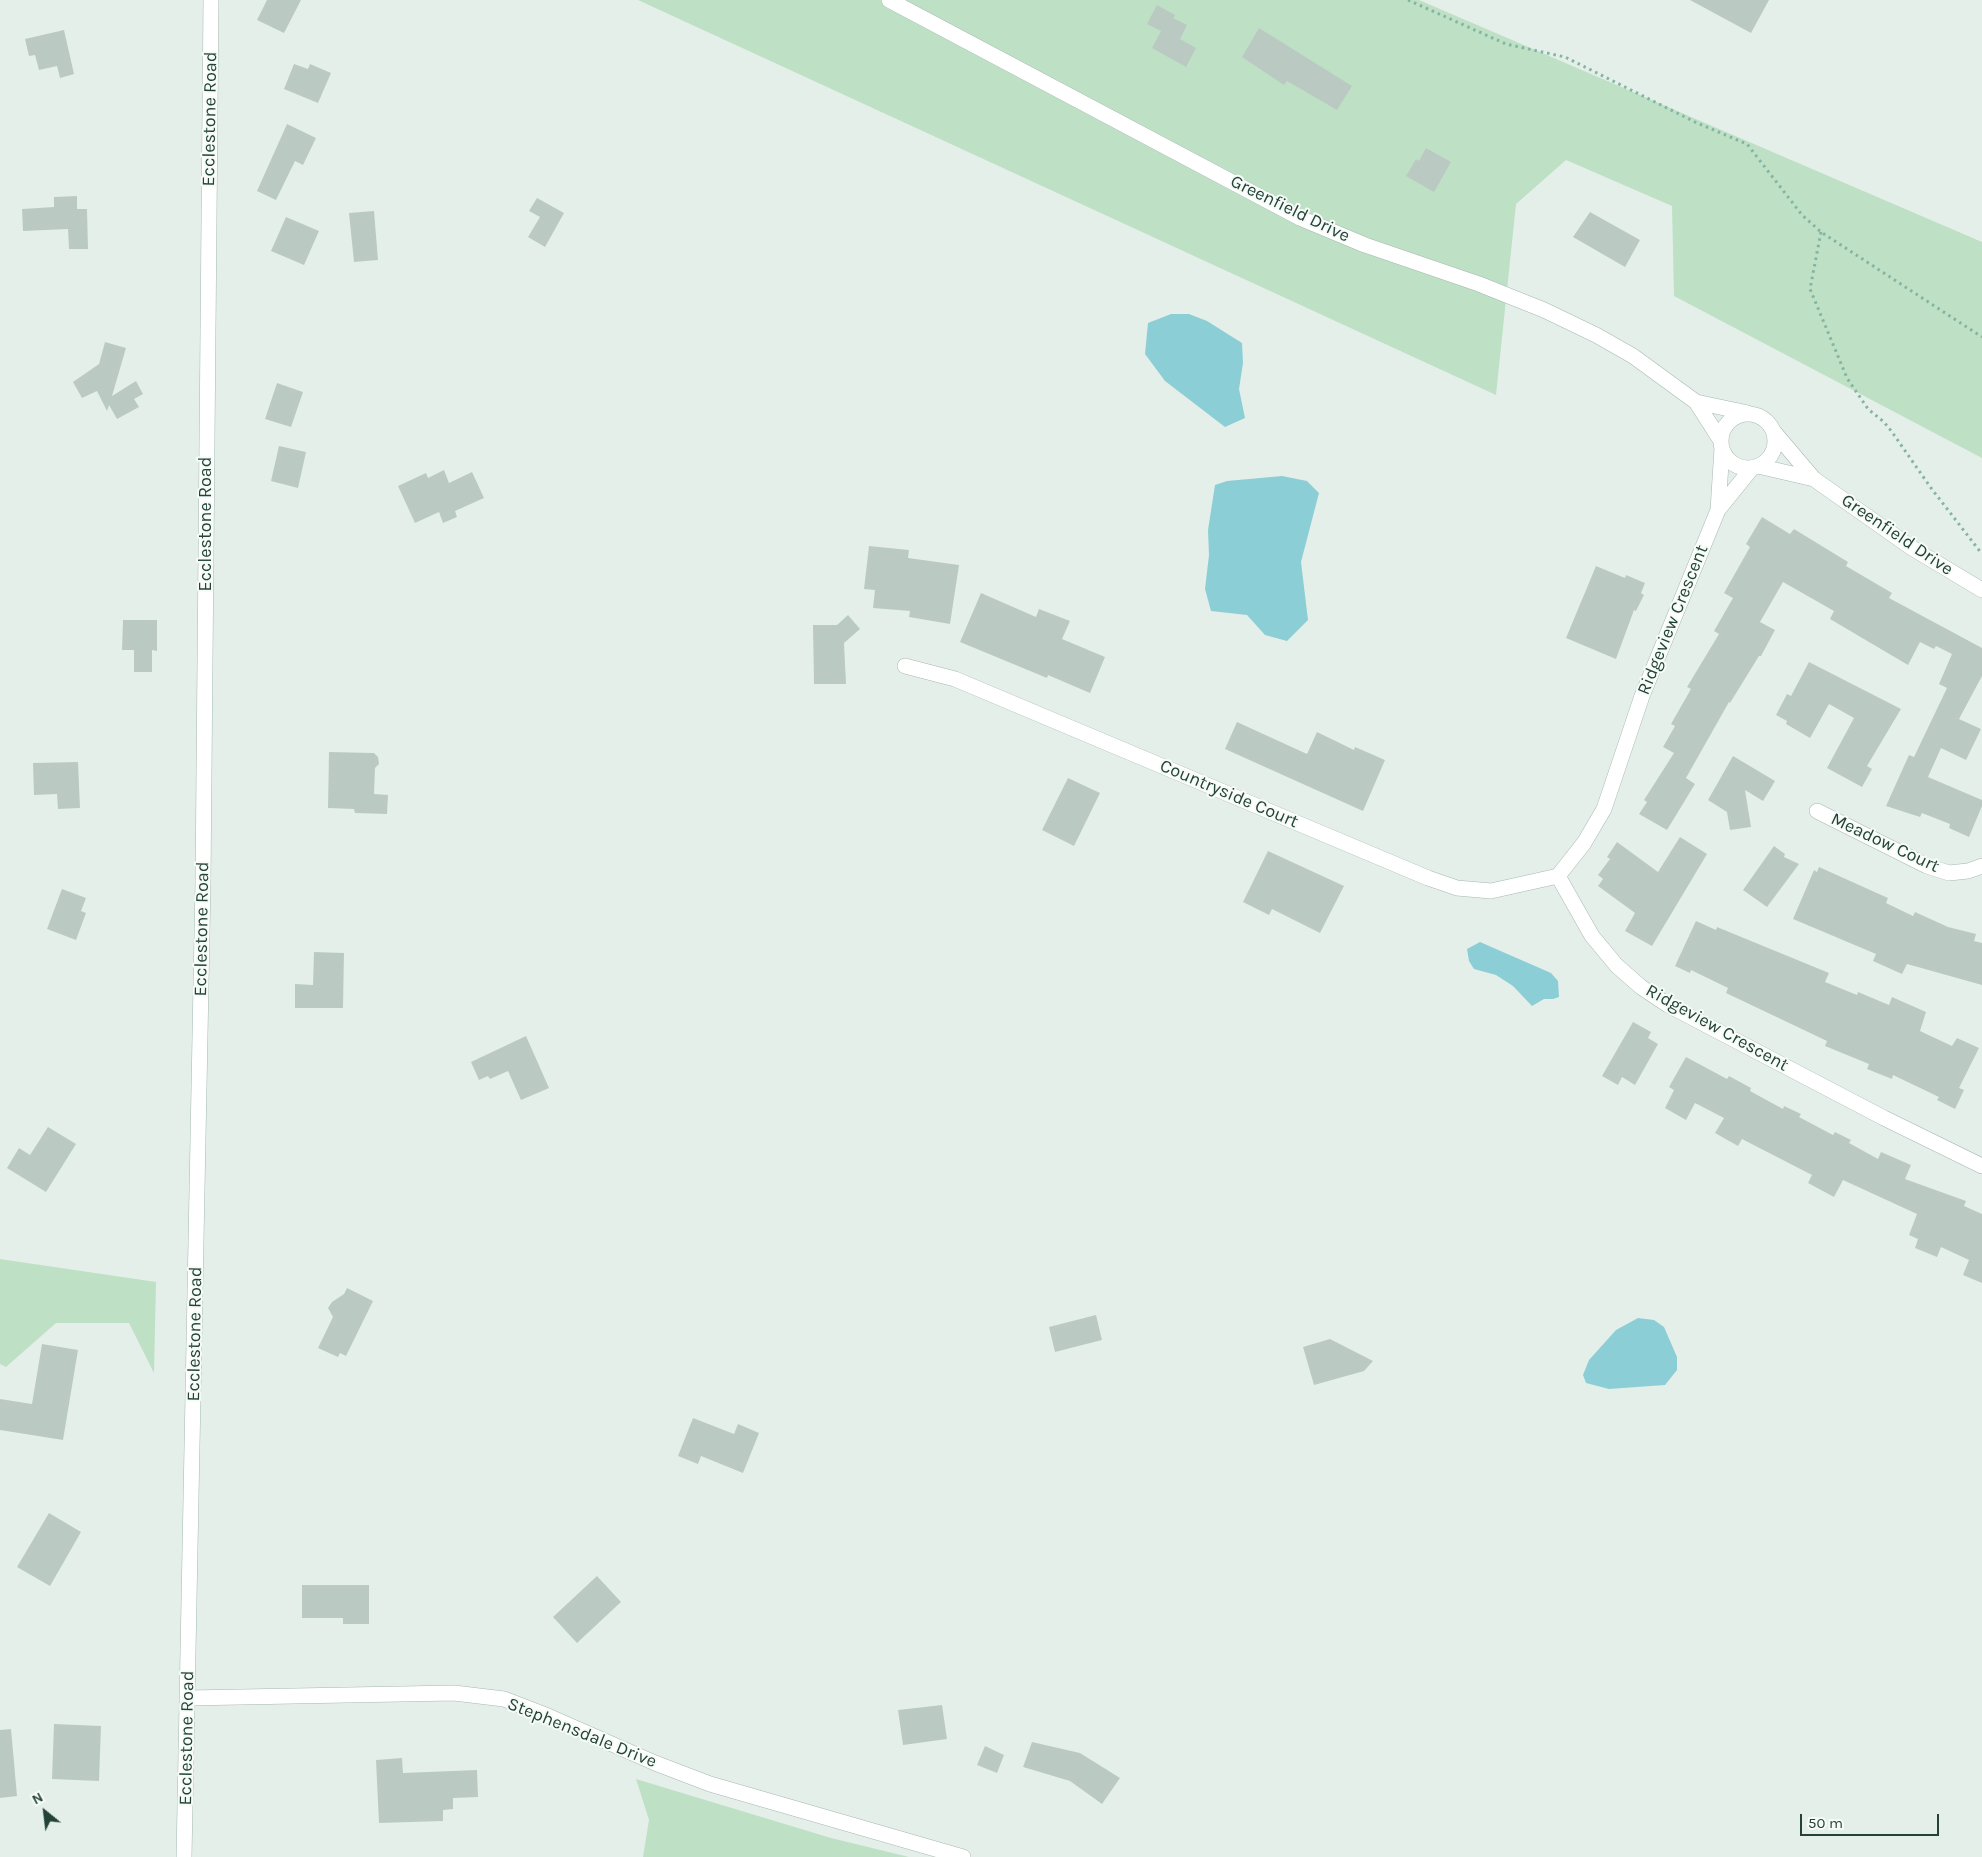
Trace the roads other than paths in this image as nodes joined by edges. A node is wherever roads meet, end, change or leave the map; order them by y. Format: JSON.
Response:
{"nodes":[{"id":1,"x":211,"y":0,"type":"edge"},
{"id":2,"x":889,"y":0,"type":"edge"},
{"id":3,"x":1696,"y":402,"type":"junction"},
{"id":4,"x":1749,"y":413,"type":"junction"},
{"id":5,"x":1775,"y":433,"type":"junction"},
{"id":6,"x":1721,"y":445,"type":"junction"},
{"id":7,"x":1755,"y":467,"type":"junction"},
{"id":8,"x":1814,"y":479,"type":"junction"},
{"id":9,"x":1718,"y":510,"type":"junction"},
{"id":10,"x":1982,"y":590,"type":"edge"},
{"id":11,"x":905,"y":666,"type":"dead end"},
{"id":12,"x":1816,"y":811,"type":"dead end"},
{"id":13,"x":1982,"y":866,"type":"edge"},
{"id":14,"x":1558,"y":876,"type":"junction"},
{"id":15,"x":1982,"y":1166,"type":"edge"},
{"id":16,"x":188,"y":1698,"type":"junction"},
{"id":17,"x":184,"y":1857,"type":"edge"},
{"id":18,"x":962,"y":1857,"type":"edge"}],
"edges":[{"from":1,"to":16,"type":"street","name":"Ecclestone Road"},
{"from":2,"to":3,"type":"street","name":"Greenfield Drive"},
{"from":3,"to":4,"type":"street","name":"Greenfield Drive"},
{"from":3,"to":6,"type":"street","name":"Greenfield Drive"},
{"from":4,"to":5,"type":"street"},
{"from":4,"to":6,"type":"street"},
{"from":5,"to":7,"type":"street"},
{"from":5,"to":8,"type":"street","name":"Greenfield Drive"},
{"from":6,"to":7,"type":"street"},
{"from":6,"to":9,"type":"street","name":"Ridgeview Crescent"},
{"from":7,"to":8,"type":"street","name":"Greenfield Drive"},
{"from":7,"to":9,"type":"street","name":"Ridgeview Crescent"},
{"from":8,"to":10,"type":"street","name":"Greenfield Drive"},
{"from":9,"to":14,"type":"street","name":"Ridgeview Crescent"},
{"from":11,"to":14,"type":"street","name":"Countryside Court"},
{"from":12,"to":13,"type":"street","name":"Meadow Court"},
{"from":14,"to":15,"type":"street","name":"Ridgeview Crescent"},
{"from":16,"to":17,"type":"street","name":"Ecclestone Road"},
{"from":16,"to":18,"type":"street","name":"Stephensdale Drive"}]}
